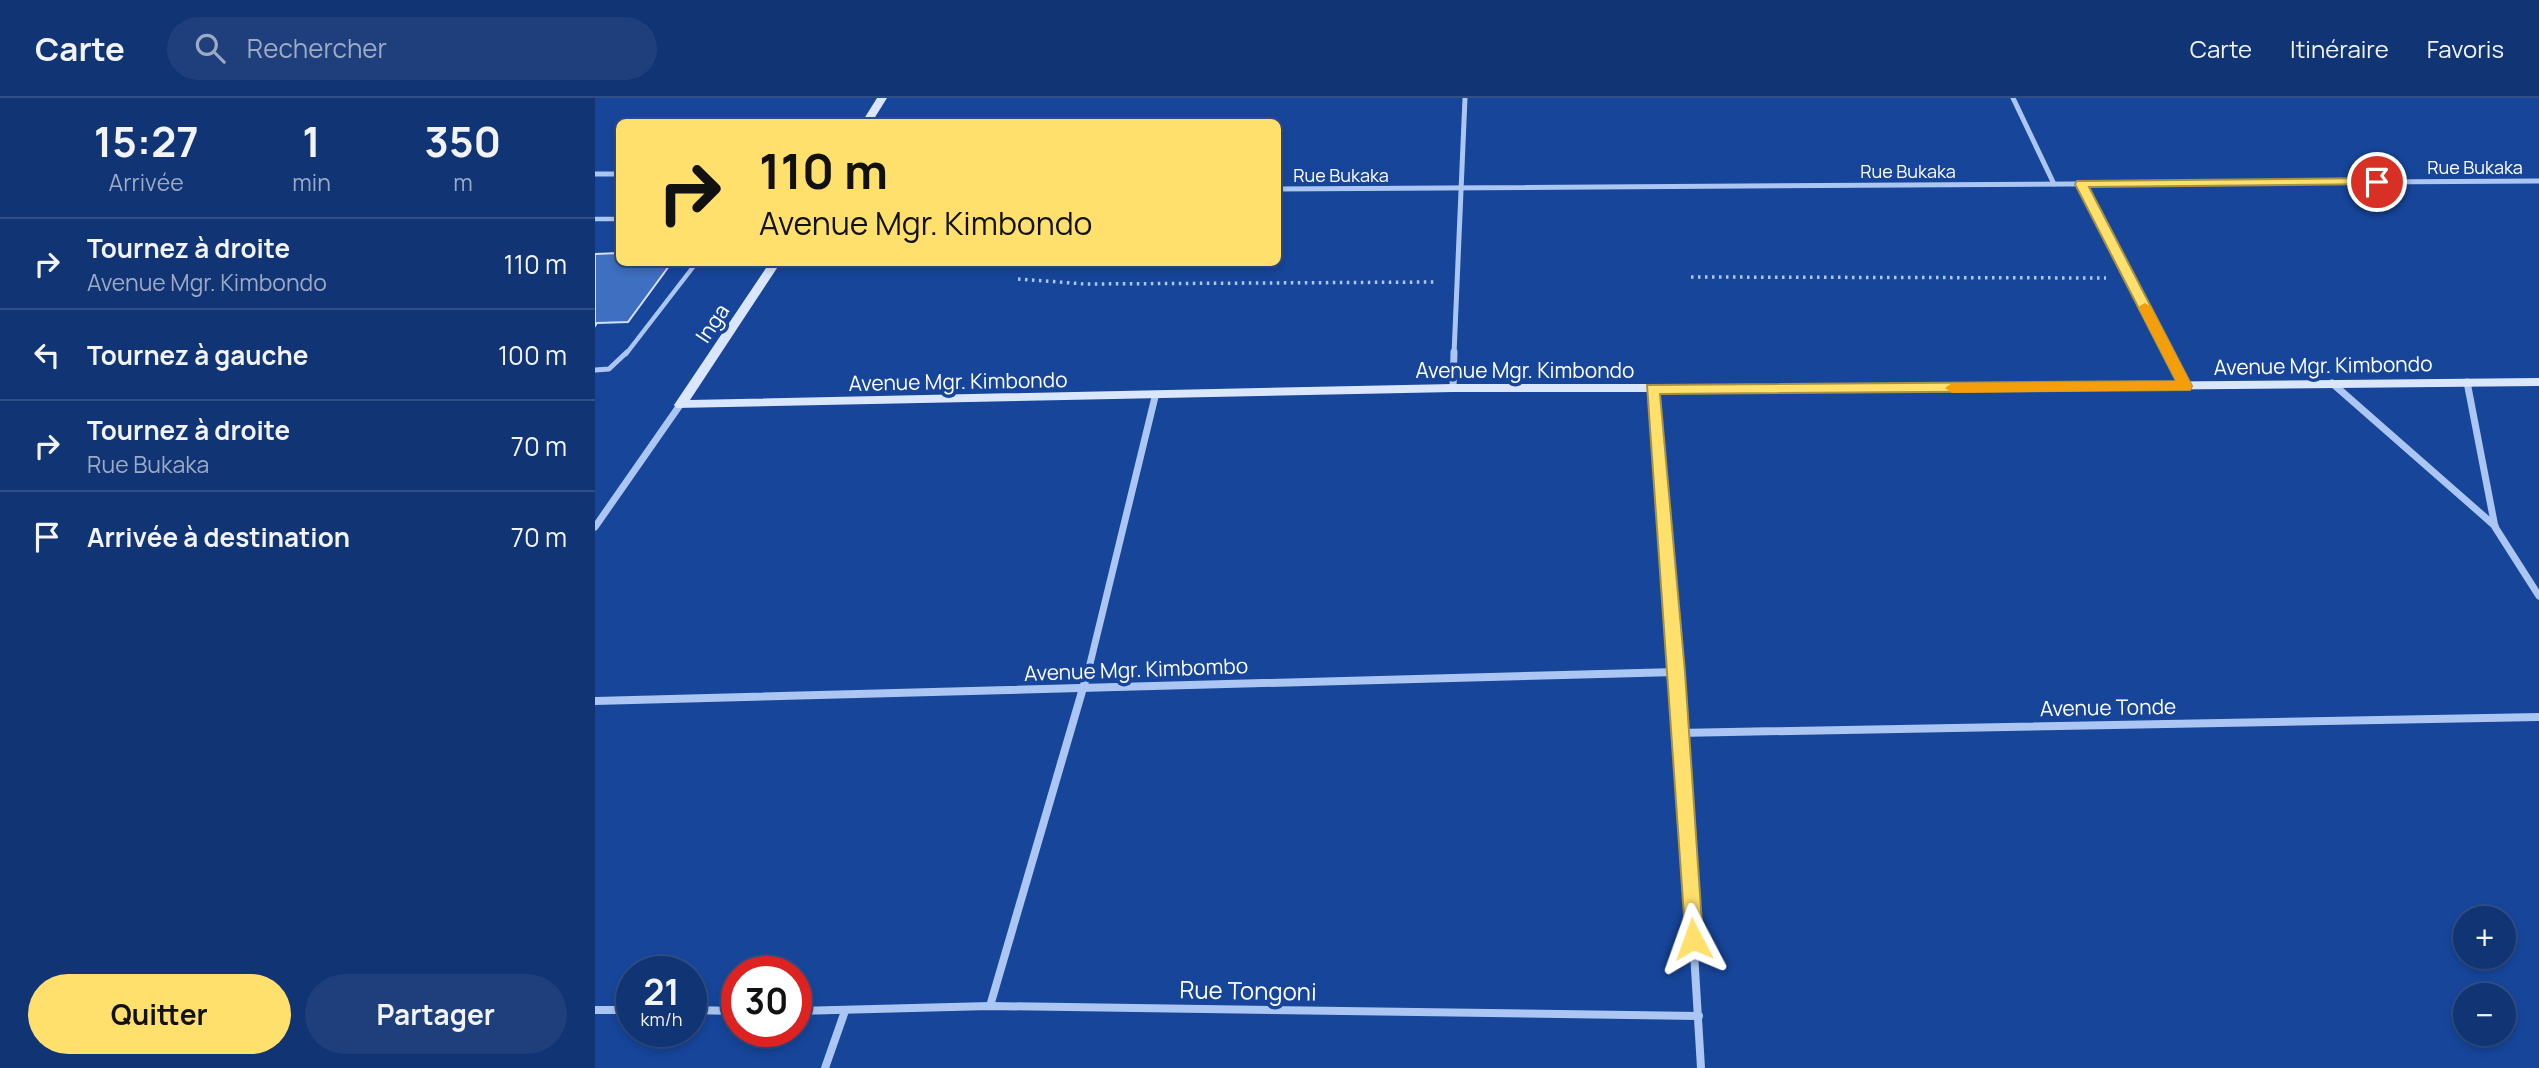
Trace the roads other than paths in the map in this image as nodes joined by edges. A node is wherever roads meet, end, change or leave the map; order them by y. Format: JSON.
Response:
{"nodes":[{"id":1,"x":882,"y":98,"type":"edge"},
{"id":2,"x":1465,"y":98,"type":"edge"},
{"id":3,"x":2013,"y":98,"type":"edge"},
{"id":4,"x":868,"y":119,"type":"edge"},
{"id":5,"x":595,"y":174,"type":"edge"},
{"id":6,"x":616,"y":174,"type":"edge"},
{"id":7,"x":2539,"y":181,"type":"edge"},
{"id":8,"x":2054,"y":184,"type":"junction"},
{"id":9,"x":2081,"y":184,"type":"junction"},
{"id":10,"x":1281,"y":189,"type":"edge"},
{"id":11,"x":1461,"y":189,"type":"junction"},
{"id":12,"x":595,"y":219,"type":"edge"},
{"id":13,"x":616,"y":219,"type":"edge"},
{"id":14,"x":694,"y":266,"type":"edge"},
{"id":15,"x":773,"y":266,"type":"edge"},
{"id":16,"x":595,"y":370,"type":"edge"},
{"id":17,"x":2467,"y":382,"type":"junction"},
{"id":18,"x":2539,"y":382,"type":"edge"},
{"id":19,"x":2332,"y":383,"type":"junction"},
{"id":20,"x":2185,"y":386,"type":"junction"},
{"id":21,"x":1453,"y":388,"type":"junction"},
{"id":22,"x":1652,"y":389,"type":"junction"},
{"id":23,"x":1155,"y":397,"type":"junction"},
{"id":24,"x":680,"y":405,"type":"junction"},
{"id":25,"x":595,"y":527,"type":"edge"},
{"id":26,"x":2495,"y":527,"type":"junction"},
{"id":27,"x":2539,"y":596,"type":"edge"},
{"id":28,"x":1677,"y":672,"type":"junction"},
{"id":29,"x":1084,"y":688,"type":"junction"},
{"id":30,"x":595,"y":701,"type":"edge"},
{"id":31,"x":2539,"y":717,"type":"edge"},
{"id":32,"x":1678,"y":733,"type":"junction"},
{"id":33,"x":990,"y":1006,"type":"junction"},
{"id":34,"x":595,"y":1010,"type":"edge"},
{"id":35,"x":616,"y":1010,"type":"edge"},
{"id":36,"x":812,"y":1011,"type":"edge"},
{"id":37,"x":845,"y":1011,"type":"junction"},
{"id":38,"x":1699,"y":1016,"type":"junction"},
{"id":39,"x":825,"y":1068,"type":"edge"},
{"id":40,"x":1701,"y":1068,"type":"edge"}],
"edges":[{"from":1,"to":4,"type":"street"},
{"from":2,"to":11,"type":"street"},
{"from":3,"to":8,"type":"street"},
{"from":5,"to":6,"type":"street"},
{"from":7,"to":9,"type":"street","name":"Rue Bukaka"},
{"from":8,"to":9,"type":"street","name":"Rue Bukaka"},
{"from":8,"to":11,"type":"street","name":"Rue Bukaka"},
{"from":9,"to":20,"type":"street"},
{"from":10,"to":11,"type":"street","name":"Rue Bukaka"},
{"from":11,"to":21,"type":"street"},
{"from":12,"to":13,"type":"lane"},
{"from":14,"to":16,"type":"lane"},
{"from":15,"to":24,"type":"street","name":"Inga"},
{"from":17,"to":18,"type":"street","name":"Avenue Mgr. Kimbondo"},
{"from":17,"to":19,"type":"street","name":"Avenue Mgr. Kimbondo"},
{"from":17,"to":26,"type":"street"},
{"from":19,"to":20,"type":"street","name":"Avenue Mgr. Kimbondo"},
{"from":19,"to":26,"type":"street"},
{"from":20,"to":22,"type":"street","name":"Avenue Mgr. Kimbondo"},
{"from":21,"to":22,"type":"street","name":"Avenue Mgr. Kimbondo"},
{"from":21,"to":23,"type":"street","name":"Avenue Mgr. Kimbondo"},
{"from":22,"to":28,"type":"street"},
{"from":23,"to":24,"type":"street","name":"Avenue Mgr. Kimbondo"},
{"from":23,"to":29,"type":"street"},
{"from":24,"to":25,"type":"street"},
{"from":26,"to":27,"type":"street"},
{"from":28,"to":29,"type":"street","name":"Avenue Mgr. Kimbombo"},
{"from":28,"to":32,"type":"street"},
{"from":29,"to":30,"type":"street","name":"Avenue Mgr. Kimbombo"},
{"from":29,"to":33,"type":"street"},
{"from":31,"to":32,"type":"street","name":"Avenue Tonde"},
{"from":32,"to":38,"type":"street"},
{"from":33,"to":37,"type":"street","name":"Rue Tongoni"},
{"from":33,"to":38,"type":"street","name":"Rue Tongoni"},
{"from":34,"to":35,"type":"street"},
{"from":36,"to":37,"type":"street","name":"Rue Tongoni"},
{"from":37,"to":39,"type":"street"},
{"from":38,"to":40,"type":"street"}]}
